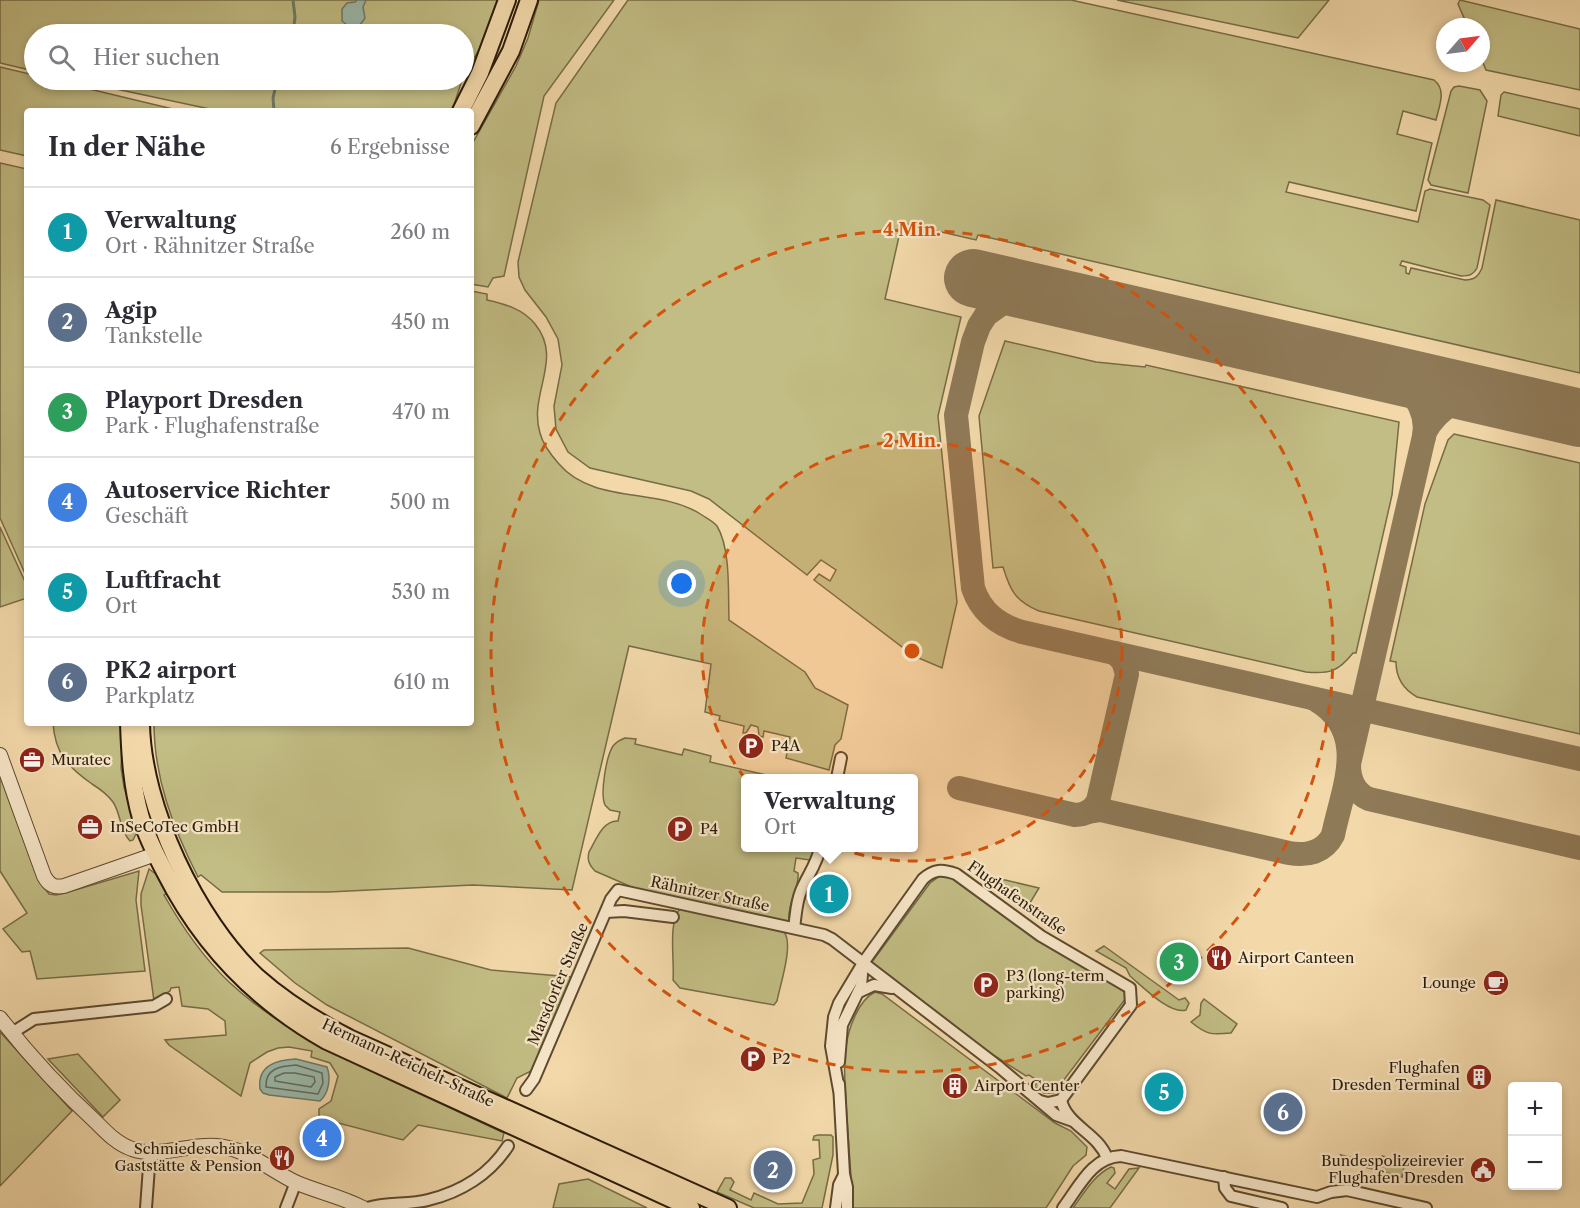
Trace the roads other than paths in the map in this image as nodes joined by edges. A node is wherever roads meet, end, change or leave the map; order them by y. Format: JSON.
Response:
{"nodes":[{"id":1,"x":507,"y":0,"type":"edge"},
{"id":2,"x":529,"y":0,"type":"edge"},
{"id":3,"x":474,"y":85,"type":"edge"},
{"id":4,"x":472,"y":90,"type":"edge"},
{"id":5,"x":462,"y":108,"type":"edge"},
{"id":6,"x":474,"y":120,"type":"edge"},
{"id":7,"x":129,"y":726,"type":"edge"},
{"id":8,"x":141,"y":726,"type":"edge"},
{"id":9,"x":0,"y":755,"type":"edge"},
{"id":10,"x":841,"y":758,"type":"dead end"},
{"id":11,"x":838,"y":774,"type":"edge"},
{"id":12,"x":172,"y":848,"type":"junction"},
{"id":13,"x":819,"y":852,"type":"edge"},
{"id":14,"x":156,"y":854,"type":"junction"},
{"id":15,"x":618,"y":890,"type":"joint"},
{"id":16,"x":606,"y":912,"type":"junction"},
{"id":17,"x":673,"y":917,"type":"dead end"},
{"id":18,"x":794,"y":928,"type":"junction"},
{"id":19,"x":863,"y":963,"type":"junction"},
{"id":20,"x":896,"y":988,"type":"junction"},
{"id":21,"x":859,"y":992,"type":"junction"},
{"id":22,"x":166,"y":999,"type":"dead end"},
{"id":23,"x":0,"y":1018,"type":"edge"},
{"id":24,"x":12,"y":1033,"type":"junction"},
{"id":25,"x":526,"y":1090,"type":"dead end"},
{"id":26,"x":839,"y":1090,"type":"junction"},
{"id":27,"x":1061,"y":1100,"type":"junction"},
{"id":28,"x":1040,"y":1101,"type":"junction"},
{"id":29,"x":1073,"y":1121,"type":"junction"},
{"id":30,"x":508,"y":1146,"type":"dead end"},
{"id":31,"x":150,"y":1153,"type":"junction"},
{"id":32,"x":1107,"y":1158,"type":"junction"},
{"id":33,"x":844,"y":1174,"type":"junction"},
{"id":34,"x":1224,"y":1177,"type":"junction"},
{"id":35,"x":296,"y":1182,"type":"junction"},
{"id":36,"x":146,"y":1208,"type":"edge"},
{"id":37,"x":286,"y":1208,"type":"edge"},
{"id":38,"x":365,"y":1208,"type":"edge"},
{"id":39,"x":691,"y":1208,"type":"edge"},
{"id":40,"x":728,"y":1208,"type":"edge"},
{"id":41,"x":836,"y":1208,"type":"edge"},
{"id":42,"x":847,"y":1208,"type":"edge"},
{"id":43,"x":1062,"y":1208,"type":"edge"},
{"id":44,"x":1282,"y":1208,"type":"edge"},
{"id":45,"x":1426,"y":1208,"type":"edge"}],
"edges":[{"from":1,"to":3,"type":"main road"},
{"from":2,"to":6,"type":"main road"},
{"from":4,"to":5,"type":"main road"},
{"from":7,"to":14,"type":"main road","name":"Hermann-Reichelt-Straße"},
{"from":8,"to":12,"type":"main road","name":"Hermann-Reichelt-Straße"},
{"from":9,"to":14,"type":"street"},
{"from":10,"to":11,"type":"street"},
{"from":12,"to":14,"type":"main road"},
{"from":12,"to":40,"type":"main road","name":"Hermann-Reichelt-Straße"},
{"from":13,"to":18,"type":"street"},
{"from":14,"to":39,"type":"main road","name":"Hermann-Reichelt-Straße"},
{"from":15,"to":16,"type":"street","name":"Marsdorfer Straße"},
{"from":15,"to":18,"type":"street","name":"Rähnitzer Straße"},
{"from":16,"to":17,"type":"street"},
{"from":16,"to":25,"type":"street","name":"Marsdorfer Straße"},
{"from":18,"to":19,"type":"street","name":"Rähnitzer Straße"},
{"from":19,"to":20,"type":"street","name":"Rähnitzer Straße"},
{"from":19,"to":21,"type":"street","name":"Flughafenstraße"},
{"from":19,"to":26,"type":"street","name":"Flughafenstraße"},
{"from":19,"to":27,"type":"street","name":"Flughafenstraße"},
{"from":20,"to":21,"type":"street"},
{"from":20,"to":28,"type":"street"},
{"from":21,"to":26,"type":"street","name":"Flughafenstraße"},
{"from":22,"to":24,"type":"street"},
{"from":23,"to":24,"type":"street"},
{"from":24,"to":31,"type":"street"},
{"from":26,"to":33,"type":"street","name":"Flughafenstraße"},
{"from":27,"to":28,"type":"street"},
{"from":27,"to":29,"type":"street"},
{"from":28,"to":29,"type":"street"},
{"from":29,"to":32,"type":"street"},
{"from":30,"to":38,"type":"street"},
{"from":31,"to":35,"type":"street"},
{"from":31,"to":36,"type":"street"},
{"from":32,"to":34,"type":"street"},
{"from":32,"to":43,"type":"street"},
{"from":33,"to":41,"type":"street","name":"Flughafenstraße"},
{"from":33,"to":42,"type":"street","name":"Flughafenstraße"},
{"from":34,"to":44,"type":"street"},
{"from":34,"to":45,"type":"street"},
{"from":35,"to":37,"type":"street"},
{"from":35,"to":38,"type":"street"}]}
